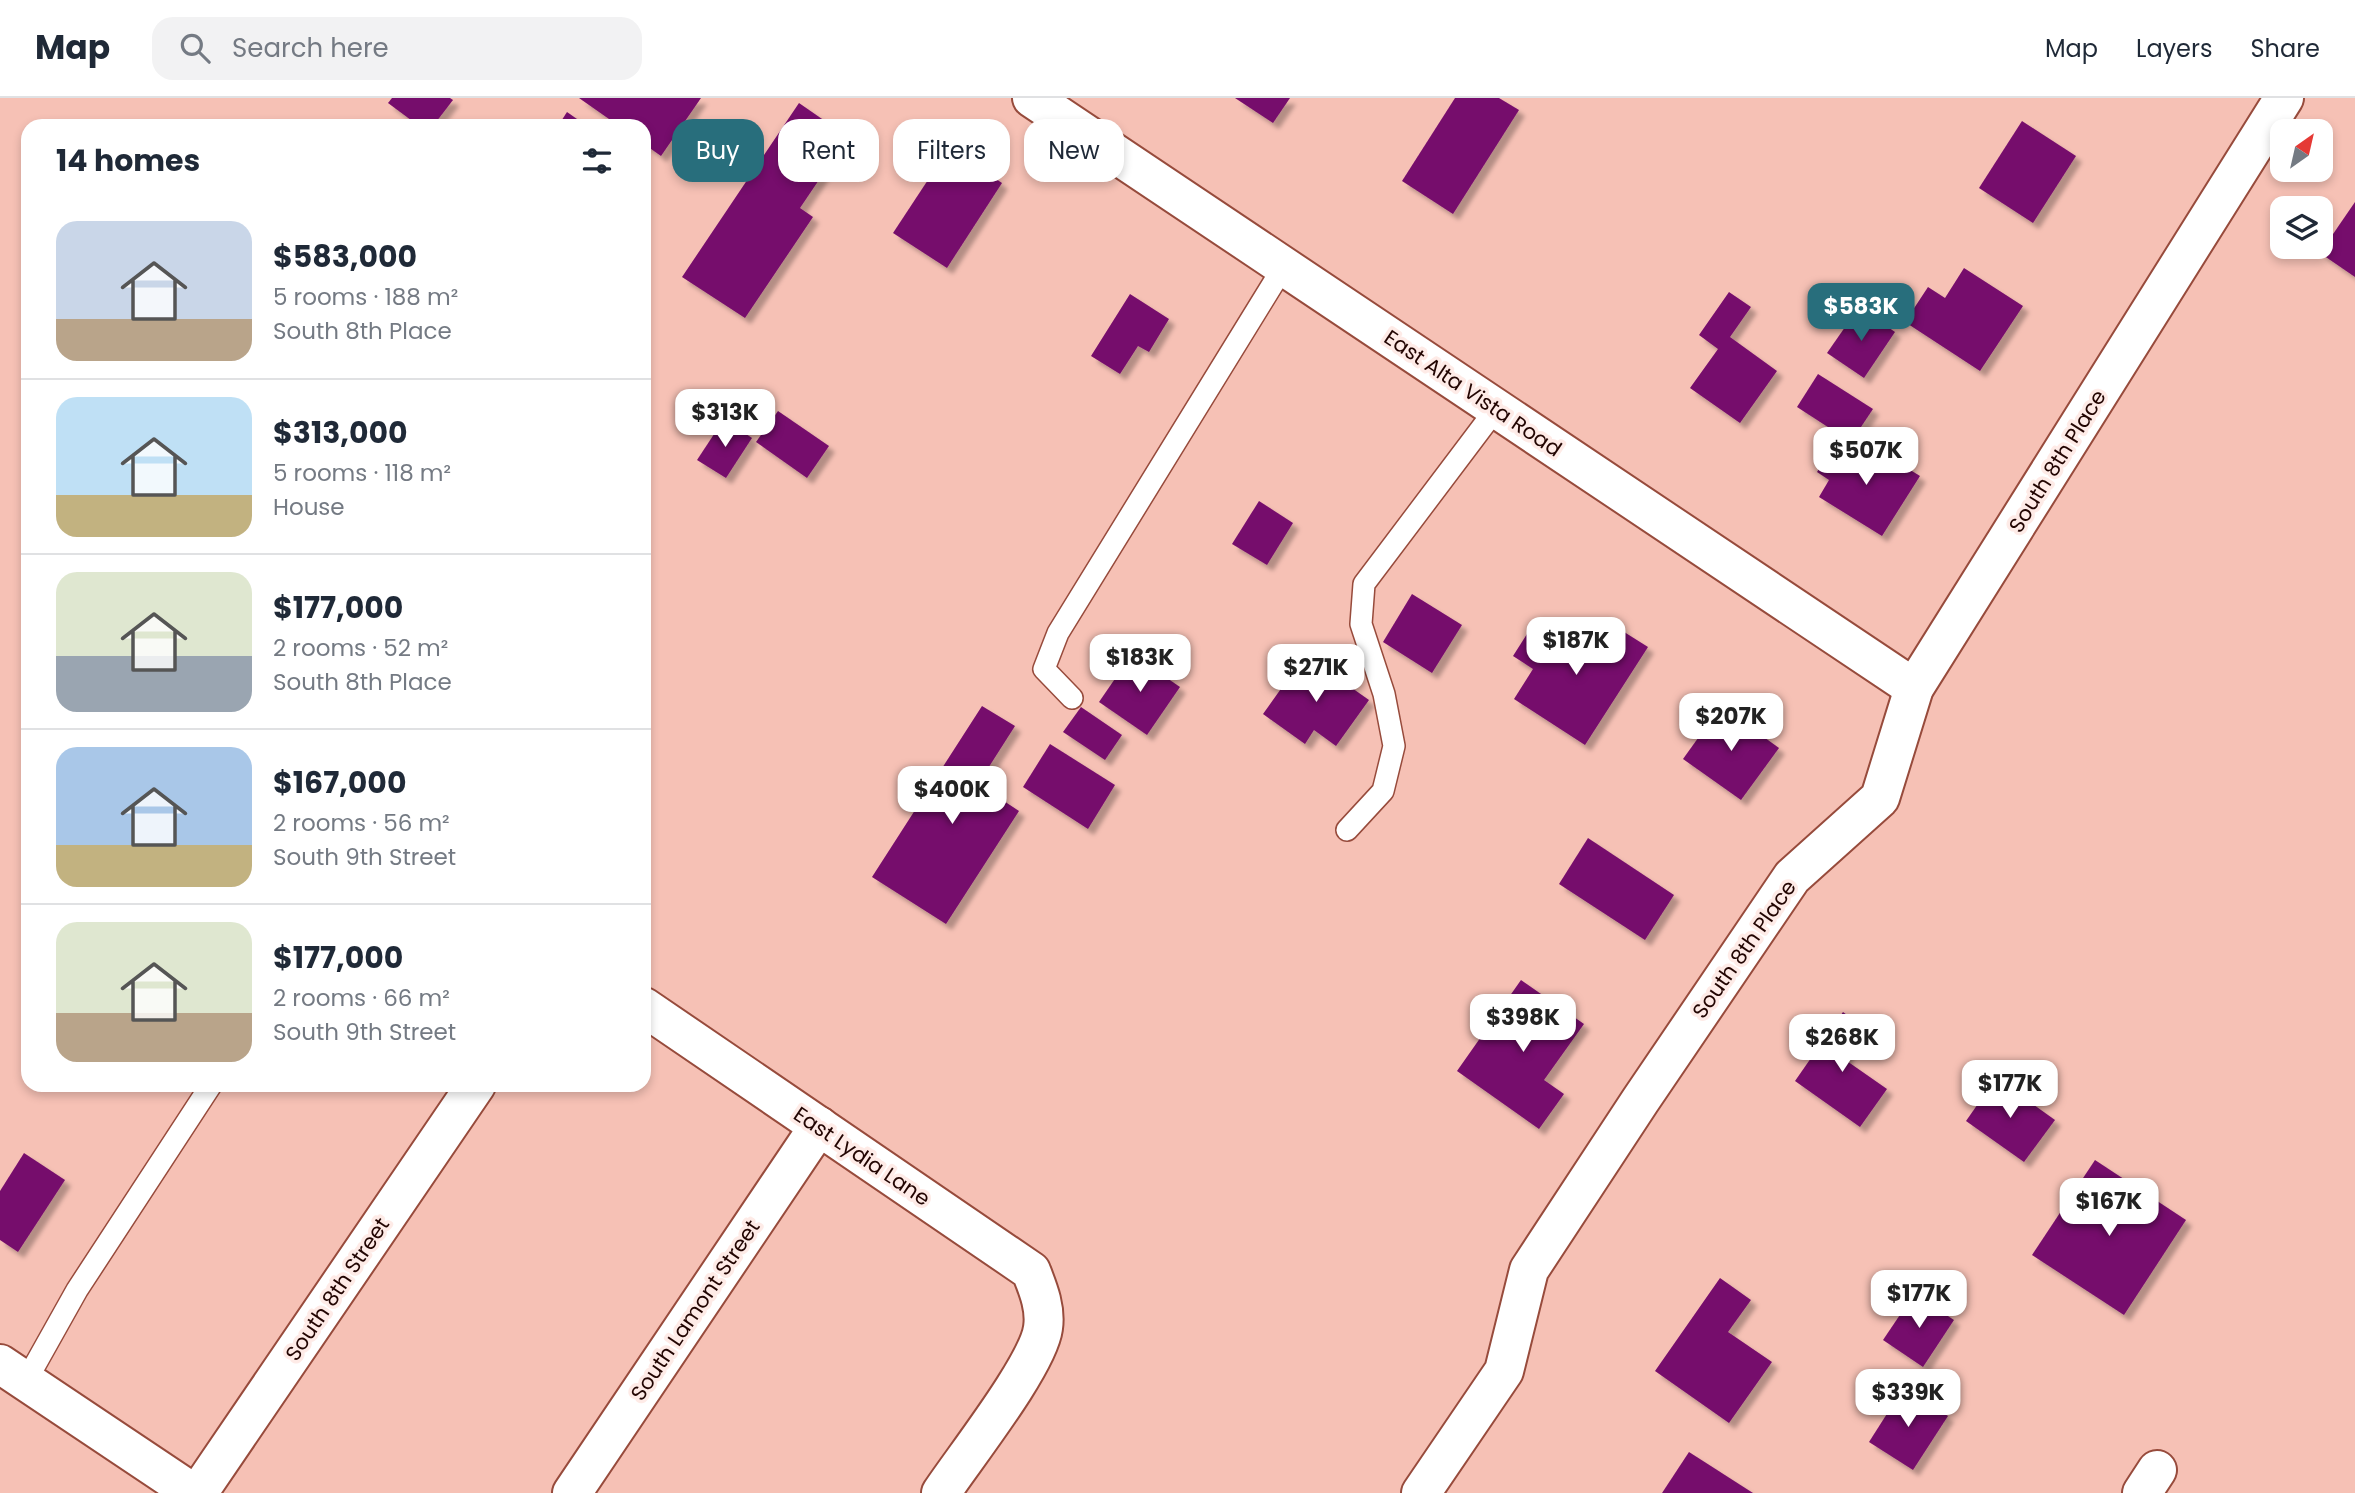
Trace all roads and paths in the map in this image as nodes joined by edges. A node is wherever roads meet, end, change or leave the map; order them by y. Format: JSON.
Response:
{"nodes":[{"id":1,"x":1032,"y":98,"type":"edge"},
{"id":2,"x":2284,"y":98,"type":"edge"},
{"id":3,"x":1284,"y":266,"type":"junction"},
{"id":4,"x":1496,"y":409,"type":"junction"},
{"id":5,"x":1914,"y":688,"type":"junction"},
{"id":6,"x":1072,"y":698,"type":"dead end"},
{"id":7,"x":1347,"y":830,"type":"dead end"},
{"id":8,"x":651,"y":1012,"type":"edge"},
{"id":9,"x":206,"y":1092,"type":"edge"},
{"id":10,"x":470,"y":1092,"type":"edge"},
{"id":11,"x":819,"y":1126,"type":"junction"},
{"id":12,"x":13,"y":1373,"type":"edge"},
{"id":13,"x":195,"y":1493,"type":"edge"},
{"id":14,"x":572,"y":1493,"type":"edge"},
{"id":15,"x":941,"y":1493,"type":"edge"},
{"id":16,"x":1421,"y":1493,"type":"edge"}],
"edges":[{"from":1,"to":3,"type":"street","name":"East Alta Vista Road"},
{"from":2,"to":5,"type":"street","name":"South 8th Place"},
{"from":3,"to":4,"type":"street","name":"East Alta Vista Road"},
{"from":3,"to":6,"type":"lane"},
{"from":4,"to":5,"type":"street","name":"East Alta Vista Road"},
{"from":4,"to":7,"type":"lane"},
{"from":5,"to":16,"type":"street","name":"South 8th Place"},
{"from":8,"to":11,"type":"street","name":"East Lydia Lane"},
{"from":9,"to":12,"type":"lane"},
{"from":10,"to":13,"type":"street","name":"South 8th Street"},
{"from":11,"to":14,"type":"street","name":"South Lamont Street"},
{"from":11,"to":15,"type":"street","name":"East Lydia Lane"},
{"from":12,"to":13,"type":"street"}]}
